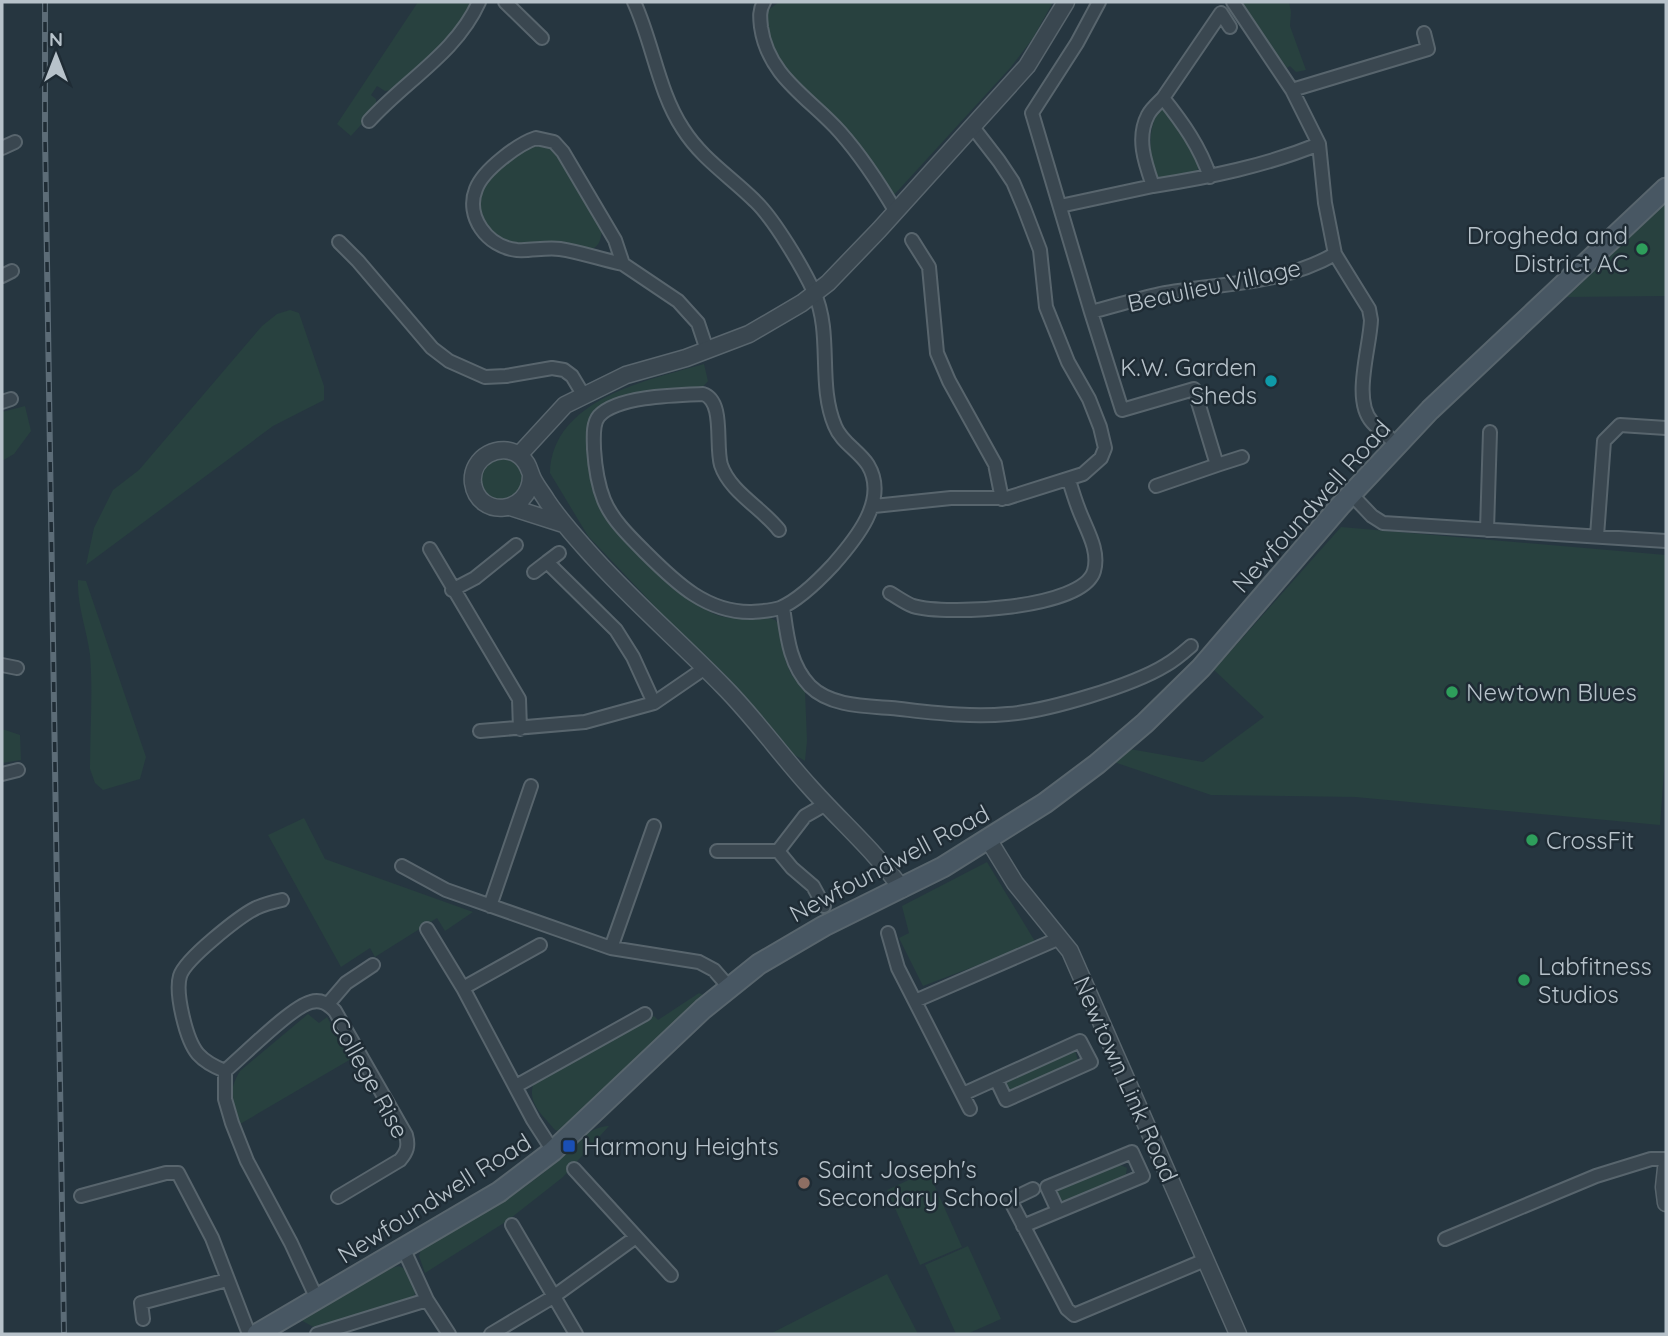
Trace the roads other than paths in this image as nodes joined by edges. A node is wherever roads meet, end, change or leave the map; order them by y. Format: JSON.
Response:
{"nodes":[{"id":1,"x":480,"y":2,"type":"edge"},
{"id":2,"x":505,"y":2,"type":"edge"},
{"id":3,"x":634,"y":2,"type":"edge"},
{"id":4,"x":764,"y":2,"type":"edge"},
{"id":5,"x":1066,"y":2,"type":"edge"},
{"id":6,"x":1099,"y":2,"type":"edge"},
{"id":7,"x":1233,"y":2,"type":"edge"},
{"id":8,"x":1230,"y":27,"type":"dead end"},
{"id":9,"x":1424,"y":33,"type":"dead end"},
{"id":10,"x":542,"y":38,"type":"dead end"},
{"id":11,"x":1292,"y":90,"type":"junction"},
{"id":12,"x":1163,"y":98,"type":"junction"},
{"id":13,"x":369,"y":121,"type":"dead end"},
{"id":14,"x":972,"y":126,"type":"junction"},
{"id":15,"x":15,"y":142,"type":"dead end"},
{"id":16,"x":1320,"y":144,"type":"junction"},
{"id":17,"x":2,"y":148,"type":"edge"},
{"id":18,"x":1210,"y":177,"type":"junction"},
{"id":19,"x":1153,"y":186,"type":"junction"},
{"id":20,"x":1666,"y":188,"type":"edge"},
{"id":21,"x":1060,"y":206,"type":"junction"},
{"id":22,"x":896,"y":212,"type":"junction"},
{"id":23,"x":912,"y":240,"type":"dead end"},
{"id":24,"x":339,"y":242,"type":"dead end"},
{"id":25,"x":1335,"y":254,"type":"junction"},
{"id":26,"x":623,"y":264,"type":"junction"},
{"id":27,"x":815,"y":293,"type":"junction"},
{"id":28,"x":1091,"y":312,"type":"junction"},
{"id":29,"x":707,"y":350,"type":"junction"},
{"id":30,"x":584,"y":396,"type":"junction"},
{"id":31,"x":1666,"y":428,"type":"edge"},
{"id":32,"x":1490,"y":432,"type":"dead end"},
{"id":33,"x":1397,"y":444,"type":"junction"},
{"id":34,"x":519,"y":455,"type":"junction"},
{"id":35,"x":1242,"y":457,"type":"dead end"},
{"id":36,"x":1217,"y":466,"type":"junction"},
{"id":37,"x":531,"y":476,"type":"junction"},
{"id":38,"x":1069,"y":480,"type":"junction"},
{"id":39,"x":1156,"y":486,"type":"dead end"},
{"id":40,"x":1350,"y":494,"type":"junction"},
{"id":41,"x":1002,"y":499,"type":"junction"},
{"id":42,"x":874,"y":506,"type":"junction"},
{"id":43,"x":510,"y":507,"type":"junction"},
{"id":44,"x":563,"y":524,"type":"junction"},
{"id":45,"x":779,"y":530,"type":"dead end"},
{"id":46,"x":1487,"y":530,"type":"junction"},
{"id":47,"x":1597,"y":536,"type":"junction"},
{"id":48,"x":1666,"y":541,"type":"edge"},
{"id":49,"x":516,"y":545,"type":"dead end"},
{"id":50,"x":430,"y":549,"type":"dead end"},
{"id":51,"x":559,"y":554,"type":"dead end"},
{"id":52,"x":547,"y":562,"type":"junction"},
{"id":53,"x":534,"y":572,"type":"dead end"},
{"id":54,"x":453,"y":590,"type":"junction"},
{"id":55,"x":890,"y":593,"type":"dead end"},
{"id":56,"x":783,"y":607,"type":"junction"},
{"id":57,"x":1191,"y":646,"type":"dead end"},
{"id":58,"x":2,"y":665,"type":"edge"},
{"id":59,"x":17,"y":668,"type":"dead end"},
{"id":60,"x":705,"y":668,"type":"junction"},
{"id":61,"x":654,"y":703,"type":"junction"},
{"id":62,"x":520,"y":729,"type":"junction"},
{"id":63,"x":480,"y":731,"type":"dead end"},
{"id":64,"x":18,"y":771,"type":"dead end"},
{"id":65,"x":2,"y":774,"type":"edge"},
{"id":66,"x":531,"y":786,"type":"dead end"},
{"id":67,"x":826,"y":804,"type":"junction"},
{"id":68,"x":654,"y":826,"type":"dead end"},
{"id":69,"x":988,"y":839,"type":"junction"},
{"id":70,"x":717,"y":851,"type":"dead end"},
{"id":71,"x":778,"y":851,"type":"junction"},
{"id":72,"x":402,"y":866,"type":"dead end"},
{"id":73,"x":902,"y":889,"type":"junction"},
{"id":74,"x":282,"y":900,"type":"dead end"},
{"id":75,"x":490,"y":905,"type":"junction"},
{"id":76,"x":824,"y":906,"type":"dead end"},
{"id":77,"x":427,"y":929,"type":"dead end"},
{"id":78,"x":888,"y":933,"type":"dead end"},
{"id":79,"x":1060,"y":938,"type":"junction"},
{"id":80,"x":540,"y":945,"type":"dead end"},
{"id":81,"x":611,"y":948,"type":"junction"},
{"id":82,"x":373,"y":965,"type":"dead end"},
{"id":83,"x":728,"y":986,"type":"junction"},
{"id":84,"x":463,"y":988,"type":"junction"},
{"id":85,"x":915,"y":1001,"type":"junction"},
{"id":86,"x":328,"y":1004,"type":"junction"},
{"id":87,"x":645,"y":1014,"type":"dead end"},
{"id":88,"x":225,"y":1071,"type":"junction"},
{"id":89,"x":996,"y":1079,"type":"junction"},
{"id":90,"x":516,"y":1086,"type":"junction"},
{"id":91,"x":963,"y":1094,"type":"junction"},
{"id":92,"x":970,"y":1109,"type":"dead end"},
{"id":93,"x":553,"y":1151,"type":"junction"},
{"id":94,"x":1666,"y":1159,"type":"edge"},
{"id":95,"x":1666,"y":1168,"type":"edge"},
{"id":96,"x":574,"y":1169,"type":"dead end"},
{"id":97,"x":1033,"y":1189,"type":"dead end"},
{"id":98,"x":81,"y":1196,"type":"dead end"},
{"id":99,"x":338,"y":1197,"type":"dead end"},
{"id":100,"x":1666,"y":1203,"type":"edge"},
{"id":101,"x":1058,"y":1211,"type":"junction"},
{"id":102,"x":512,"y":1224,"type":"dead end"},
{"id":103,"x":1023,"y":1226,"type":"junction"},
{"id":104,"x":636,"y":1237,"type":"junction"},
{"id":105,"x":1446,"y":1239,"type":"dead end"},
{"id":106,"x":404,"y":1250,"type":"junction"},
{"id":107,"x":1205,"y":1259,"type":"junction"},
{"id":108,"x":671,"y":1275,"type":"dead end"},
{"id":109,"x":228,"y":1280,"type":"junction"},
{"id":110,"x":553,"y":1297,"type":"junction"},
{"id":111,"x":317,"y":1299,"type":"junction"},
{"id":112,"x":427,"y":1300,"type":"junction"},
{"id":113,"x":143,"y":1319,"type":"dead end"},
{"id":114,"x":249,"y":1334,"type":"edge"},
{"id":115,"x":257,"y":1334,"type":"edge"},
{"id":116,"x":317,"y":1334,"type":"edge"},
{"id":117,"x":449,"y":1334,"type":"edge"},
{"id":118,"x":491,"y":1334,"type":"edge"},
{"id":119,"x":576,"y":1334,"type":"edge"},
{"id":120,"x":1238,"y":1334,"type":"edge"}],
"edges":[{"from":1,"to":13,"type":"street"},
{"from":2,"to":10,"type":"street"},
{"from":3,"to":27,"type":"street"},
{"from":4,"to":22,"type":"street"},
{"from":5,"to":14,"type":"street"},
{"from":6,"to":21,"type":"street","name":"Beaulieu Village"},
{"from":7,"to":11,"type":"street","name":"Beaulieu Village"},
{"from":8,"to":12,"type":"street"},
{"from":9,"to":11,"type":"street"},
{"from":11,"to":16,"type":"street","name":"Beaulieu Village"},
{"from":12,"to":18,"type":"street"},
{"from":12,"to":19,"type":"street"},
{"from":14,"to":22,"type":"street"},
{"from":14,"to":38,"type":"street"},
{"from":15,"to":17,"type":"street"},
{"from":16,"to":18,"type":"street"},
{"from":16,"to":25,"type":"street","name":"Beaulieu Village"},
{"from":18,"to":19,"type":"street"},
{"from":19,"to":21,"type":"street"},
{"from":20,"to":33,"type":"main road","name":"Newfoundwell Road"},
{"from":21,"to":28,"type":"street","name":"Beaulieu Village"},
{"from":22,"to":27,"type":"street"},
{"from":23,"to":41,"type":"street"},
{"from":24,"to":30,"type":"street"},
{"from":25,"to":28,"type":"street","name":"Beaulieu Village"},
{"from":25,"to":33,"type":"street","name":"Beaulieu Village"},
{"from":26,"to":26,"type":"street"},
{"from":26,"to":29,"type":"street"},
{"from":27,"to":29,"type":"street"},
{"from":27,"to":42,"type":"street"},
{"from":28,"to":36,"type":"street","name":"Beaulieu Village"},
{"from":29,"to":30,"type":"street"},
{"from":30,"to":34,"type":"street"},
{"from":31,"to":47,"type":"street"},
{"from":32,"to":46,"type":"street"},
{"from":33,"to":40,"type":"main road","name":"Newfoundwell Road"},
{"from":34,"to":37,"type":"street"},
{"from":34,"to":43,"type":"street"},
{"from":35,"to":36,"type":"street"},
{"from":36,"to":39,"type":"street"},
{"from":37,"to":43,"type":"street"},
{"from":37,"to":44,"type":"street"},
{"from":38,"to":41,"type":"street"},
{"from":38,"to":55,"type":"street"},
{"from":40,"to":46,"type":"street"},
{"from":40,"to":69,"type":"main road","name":"Newfoundwell Road"},
{"from":41,"to":42,"type":"street"},
{"from":42,"to":56,"type":"street"},
{"from":43,"to":44,"type":"street"},
{"from":44,"to":60,"type":"street"},
{"from":45,"to":56,"type":"street"},
{"from":46,"to":47,"type":"street"},
{"from":47,"to":48,"type":"street"},
{"from":49,"to":54,"type":"street"},
{"from":50,"to":54,"type":"street"},
{"from":51,"to":52,"type":"street"},
{"from":52,"to":53,"type":"street"},
{"from":52,"to":61,"type":"street"},
{"from":54,"to":62,"type":"street"},
{"from":56,"to":57,"type":"street"},
{"from":58,"to":59,"type":"street"},
{"from":60,"to":61,"type":"street"},
{"from":60,"to":67,"type":"street"},
{"from":61,"to":62,"type":"street"},
{"from":62,"to":63,"type":"street"},
{"from":64,"to":65,"type":"street"},
{"from":66,"to":75,"type":"street"},
{"from":67,"to":71,"type":"street"},
{"from":67,"to":73,"type":"street"},
{"from":68,"to":81,"type":"street"},
{"from":69,"to":73,"type":"main road","name":"Newfoundwell Road"},
{"from":69,"to":79,"type":"street","name":"Newtown Link Road"},
{"from":70,"to":71,"type":"street"},
{"from":71,"to":76,"type":"street"},
{"from":72,"to":75,"type":"street"},
{"from":73,"to":83,"type":"main road","name":"Newfoundwell Road"},
{"from":74,"to":88,"type":"street"},
{"from":75,"to":81,"type":"street"},
{"from":77,"to":84,"type":"street"},
{"from":78,"to":85,"type":"street"},
{"from":79,"to":85,"type":"street"},
{"from":79,"to":107,"type":"street","name":"Newtown Link Road"},
{"from":80,"to":84,"type":"street"},
{"from":81,"to":83,"type":"street"},
{"from":82,"to":86,"type":"street","name":"College Rise"},
{"from":83,"to":93,"type":"main road","name":"Newfoundwell Road"},
{"from":84,"to":90,"type":"street"},
{"from":85,"to":91,"type":"street"},
{"from":86,"to":88,"type":"street","name":"College Rise"},
{"from":86,"to":99,"type":"street","name":"College Rise"},
{"from":87,"to":90,"type":"street"},
{"from":88,"to":111,"type":"street"},
{"from":89,"to":89,"type":"street"},
{"from":89,"to":91,"type":"street"},
{"from":90,"to":93,"type":"street"},
{"from":91,"to":92,"type":"street"},
{"from":93,"to":106,"type":"main road","name":"Newfoundwell Road"},
{"from":94,"to":105,"type":"street"},
{"from":95,"to":100,"type":"street"},
{"from":96,"to":104,"type":"street"},
{"from":97,"to":103,"type":"street"},
{"from":98,"to":109,"type":"street"},
{"from":101,"to":101,"type":"street"},
{"from":101,"to":103,"type":"street"},
{"from":102,"to":110,"type":"street"},
{"from":103,"to":107,"type":"street"},
{"from":104,"to":108,"type":"street"},
{"from":104,"to":110,"type":"street"},
{"from":106,"to":111,"type":"main road","name":"Newfoundwell Road"},
{"from":106,"to":112,"type":"street"},
{"from":107,"to":120,"type":"street","name":"Newtown Link Road"},
{"from":109,"to":113,"type":"street"},
{"from":109,"to":114,"type":"street"},
{"from":110,"to":118,"type":"street"},
{"from":110,"to":119,"type":"street"},
{"from":111,"to":115,"type":"main road","name":"Newfoundwell Road"},
{"from":112,"to":116,"type":"street"},
{"from":112,"to":117,"type":"street"}]}
